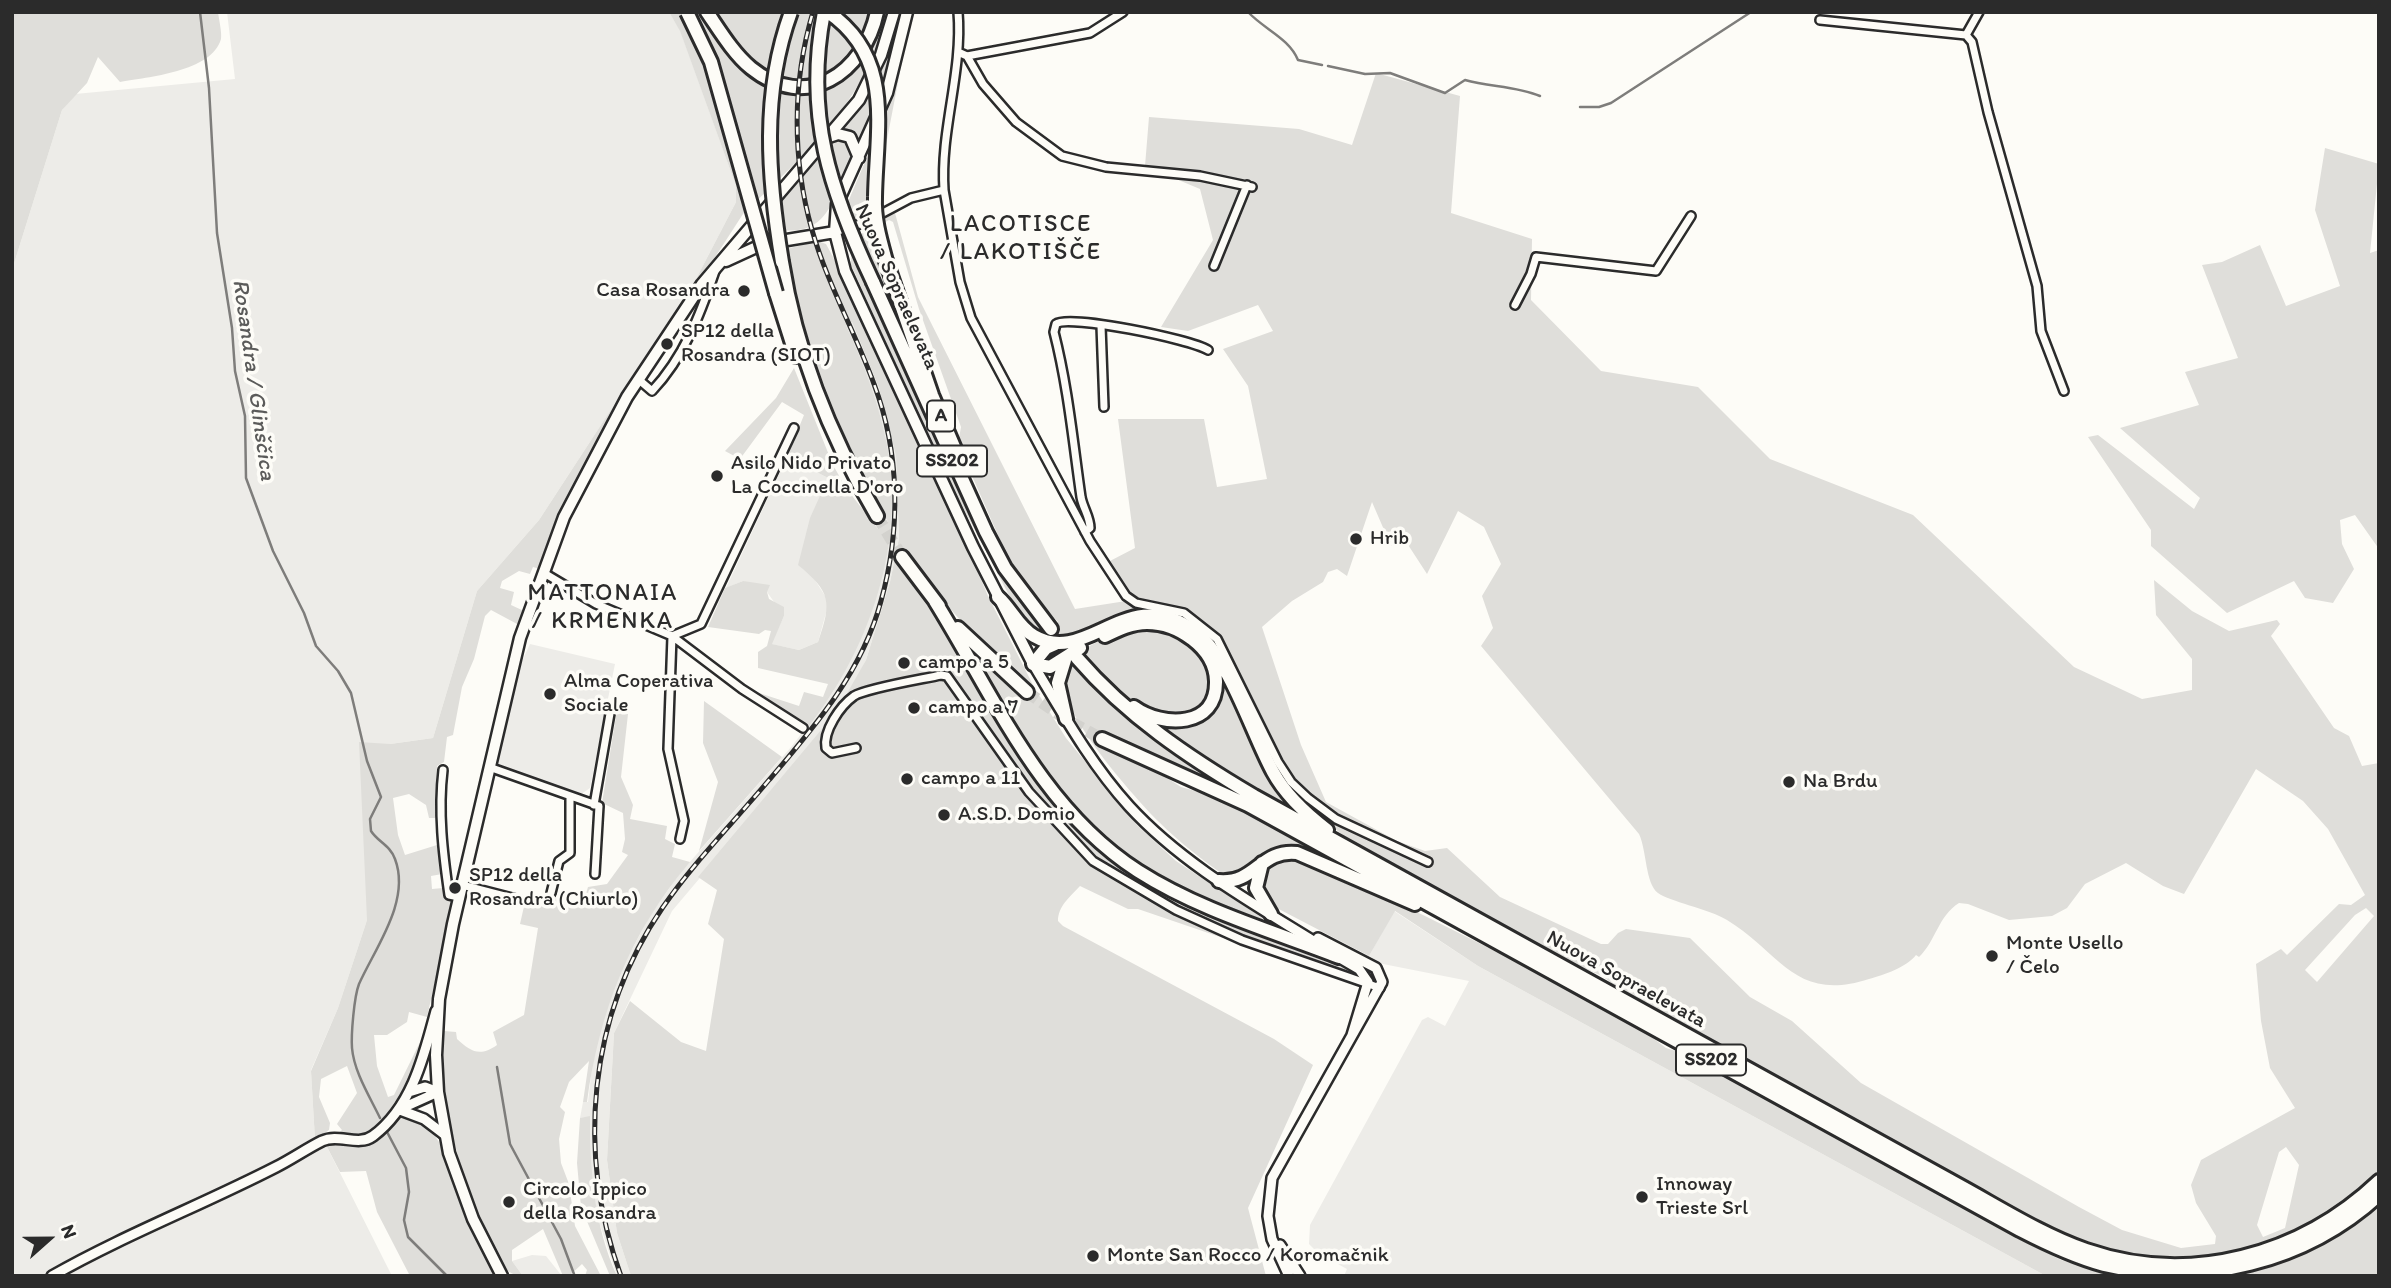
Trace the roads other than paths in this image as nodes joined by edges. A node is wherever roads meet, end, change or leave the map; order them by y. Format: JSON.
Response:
{"nodes":[{"id":1,"x":687,"y":12,"type":"edge"},
{"id":2,"x":707,"y":12,"type":"edge"},
{"id":3,"x":791,"y":12,"type":"edge"},
{"id":4,"x":826,"y":12,"type":"edge"},
{"id":5,"x":877,"y":12,"type":"edge"},
{"id":6,"x":894,"y":12,"type":"edge"},
{"id":7,"x":907,"y":12,"type":"edge"},
{"id":8,"x":958,"y":12,"type":"edge"},
{"id":9,"x":1123,"y":12,"type":"edge"},
{"id":10,"x":1979,"y":12,"type":"edge"},
{"id":11,"x":1820,"y":20,"type":"dead end"},
{"id":12,"x":1966,"y":35,"type":"junction"},
{"id":13,"x":958,"y":52,"type":"junction"},
{"id":14,"x":967,"y":56,"type":"junction"},
{"id":15,"x":828,"y":137,"type":"junction"},
{"id":16,"x":859,"y":158,"type":"junction"},
{"id":17,"x":944,"y":190,"type":"junction"},
{"id":18,"x":765,"y":210,"type":"junction"},
{"id":19,"x":1691,"y":216,"type":"dead end"},
{"id":20,"x":835,"y":232,"type":"junction"},
{"id":21,"x":781,"y":240,"type":"junction"},
{"id":22,"x":1214,"y":266,"type":"dead end"},
{"id":23,"x":717,"y":267,"type":"junction"},
{"id":24,"x":1515,"y":305,"type":"dead end"},
{"id":25,"x":1101,"y":326,"type":"junction"},
{"id":26,"x":1208,"y":350,"type":"dead end"},
{"id":27,"x":638,"y":379,"type":"junction"},
{"id":28,"x":2064,"y":391,"type":"dead end"},
{"id":29,"x":1104,"y":407,"type":"dead end"},
{"id":30,"x":794,"y":428,"type":"dead end"},
{"id":31,"x":860,"y":487,"type":"junction"},
{"id":32,"x":877,"y":516,"type":"tunnel mouth"},
{"id":33,"x":1085,"y":532,"type":"junction"},
{"id":34,"x":902,"y":557,"type":"tunnel mouth"},
{"id":35,"x":1005,"y":568,"type":"junction"},
{"id":36,"x":544,"y":573,"type":"junction"},
{"id":37,"x":998,"y":597,"type":"junction"},
{"id":38,"x":935,"y":601,"type":"junction"},
{"id":39,"x":1051,"y":629,"type":"dead end"},
{"id":40,"x":672,"y":636,"type":"junction"},
{"id":41,"x":1055,"y":644,"type":"junction"},
{"id":42,"x":1071,"y":659,"type":"junction"},
{"id":43,"x":1032,"y":664,"type":"junction"},
{"id":44,"x":1093,"y":677,"type":"junction"},
{"id":45,"x":1027,"y":692,"type":"tunnel mouth"},
{"id":46,"x":611,"y":708,"type":"dead end"},
{"id":47,"x":1066,"y":719,"type":"junction"},
{"id":48,"x":803,"y":728,"type":"dead end"},
{"id":49,"x":1102,"y":739,"type":"tunnel mouth"},
{"id":50,"x":856,"y":748,"type":"dead end"},
{"id":51,"x":489,"y":767,"type":"junction"},
{"id":52,"x":443,"y":770,"type":"dead end"},
{"id":53,"x":570,"y":797,"type":"junction"},
{"id":54,"x":594,"y":804,"type":"junction"},
{"id":55,"x":680,"y":839,"type":"dead end"},
{"id":56,"x":1358,"y":854,"type":"junction"},
{"id":57,"x":1263,"y":862,"type":"junction"},
{"id":58,"x":1428,"y":862,"type":"dead end"},
{"id":59,"x":595,"y":874,"type":"dead end"},
{"id":60,"x":1219,"y":881,"type":"junction"},
{"id":61,"x":462,"y":885,"type":"junction"},
{"id":62,"x":551,"y":893,"type":"dead end"},
{"id":63,"x":459,"y":897,"type":"junction"},
{"id":64,"x":520,"y":900,"type":"dead end"},
{"id":65,"x":1271,"y":914,"type":"junction"},
{"id":66,"x":1290,"y":926,"type":"junction"},
{"id":67,"x":1339,"y":957,"type":"junction"},
{"id":68,"x":1381,"y":974,"type":"junction"},
{"id":69,"x":1556,"y":974,"type":"junction"},
{"id":70,"x":1368,"y":982,"type":"junction"},
{"id":71,"x":1380,"y":988,"type":"junction"},
{"id":72,"x":439,"y":999,"type":"junction"},
{"id":73,"x":1352,"y":1035,"type":"junction"},
{"id":74,"x":438,"y":1092,"type":"junction"},
{"id":75,"x":409,"y":1093,"type":"junction"},
{"id":76,"x":398,"y":1110,"type":"junction"},
{"id":77,"x":445,"y":1135,"type":"junction"},
{"id":78,"x":2379,"y":1181,"type":"edge"},
{"id":79,"x":2379,"y":1195,"type":"edge"},
{"id":80,"x":2336,"y":1223,"type":"junction"},
{"id":81,"x":1271,"y":1229,"type":"junction"},
{"id":82,"x":51,"y":1276,"type":"edge"},
{"id":83,"x":502,"y":1276,"type":"edge"},
{"id":84,"x":1289,"y":1276,"type":"edge"},
{"id":85,"x":1300,"y":1276,"type":"edge"}],
"edges":[{"from":1,"to":31,"type":"highway","bridge":true},
{"from":2,"to":5,"type":"highway"},
{"from":3,"to":31,"type":"highway","bridge":true},
{"from":4,"to":35,"type":"highway","name":"Nuova Sopraelevata","number":"SS202","bridge":true},
{"from":4,"to":35,"type":"highway","number":"A","bridge":true},
{"from":6,"to":15,"type":"main road"},
{"from":7,"to":16,"type":"main road"},
{"from":8,"to":13,"type":"street"},
{"from":9,"to":14,"type":"street"},
{"from":10,"to":12,"type":"street"},
{"from":11,"to":12,"type":"street"},
{"from":12,"to":28,"type":"street"},
{"from":13,"to":14,"type":"street"},
{"from":13,"to":17,"type":"street"},
{"from":14,"to":22,"type":"street"},
{"from":15,"to":16,"type":"main road"},
{"from":15,"to":18,"type":"main road"},
{"from":16,"to":20,"type":"main road"},
{"from":17,"to":20,"type":"street"},
{"from":17,"to":33,"type":"street"},
{"from":18,"to":21,"type":"main road"},
{"from":18,"to":23,"type":"main road"},
{"from":19,"to":24,"type":"street"},
{"from":20,"to":21,"type":"main road"},
{"from":20,"to":37,"type":"main road"},
{"from":21,"to":23,"type":"main road"},
{"from":23,"to":27,"type":"main road"},
{"from":23,"to":27,"type":"street"},
{"from":25,"to":26,"type":"street"},
{"from":25,"to":29,"type":"street"},
{"from":25,"to":33,"type":"street"},
{"from":27,"to":36,"type":"main road"},
{"from":30,"to":40,"type":"street"},
{"from":31,"to":32,"type":"highway"},
{"from":33,"to":58,"type":"street"},
{"from":34,"to":38,"type":"highway"},
{"from":35,"to":39,"type":"highway","name":"Nuova Sopraelevata","number":"SS202"},
{"from":36,"to":40,"type":"street"},
{"from":36,"to":51,"type":"main road"},
{"from":37,"to":41,"type":"highway"},
{"from":37,"to":43,"type":"main road"},
{"from":38,"to":45,"type":"highway"},
{"from":38,"to":67,"type":"highway"},
{"from":40,"to":48,"type":"street"},
{"from":40,"to":55,"type":"street"},
{"from":41,"to":43,"type":"highway"},
{"from":41,"to":56,"type":"highway"},
{"from":42,"to":43,"type":"highway"},
{"from":42,"to":44,"type":"highway","name":"Nuova Sopraelevata","number":"SS202"},
{"from":42,"to":44,"type":"highway"},
{"from":42,"to":47,"type":"highway"},
{"from":43,"to":47,"type":"street"},
{"from":44,"to":56,"type":"highway","name":"Nuova Sopraelevata","number":"SS202"},
{"from":46,"to":54,"type":"street"},
{"from":47,"to":60,"type":"street"},
{"from":49,"to":69,"type":"highway","name":"Nuova Sopraelevata","number":"SS202"},
{"from":50,"to":70,"type":"street"},
{"from":51,"to":53,"type":"street"},
{"from":51,"to":61,"type":"main road"},
{"from":52,"to":63,"type":"street"},
{"from":53,"to":54,"type":"street"},
{"from":53,"to":62,"type":"street"},
{"from":54,"to":59,"type":"street"},
{"from":56,"to":80,"type":"highway","name":"Nuova Sopraelevata","number":"SS202"},
{"from":57,"to":60,"type":"highway"},
{"from":57,"to":65,"type":"highway"},
{"from":57,"to":69,"type":"highway"},
{"from":60,"to":65,"type":"street"},
{"from":61,"to":63,"type":"main road"},
{"from":61,"to":64,"type":"street"},
{"from":63,"to":72,"type":"main road"},
{"from":65,"to":66,"type":"street"},
{"from":66,"to":67,"type":"street"},
{"from":66,"to":68,"type":"street"},
{"from":67,"to":70,"type":"street"},
{"from":68,"to":70,"type":"street"},
{"from":68,"to":71,"type":"street"},
{"from":69,"to":80,"type":"highway","name":"Nuova Sopraelevata","number":"SS202"},
{"from":70,"to":71,"type":"street"},
{"from":70,"to":73,"type":"street"},
{"from":71,"to":73,"type":"street"},
{"from":72,"to":74,"type":"main road"},
{"from":72,"to":75,"type":"street"},
{"from":73,"to":81,"type":"street"},
{"from":74,"to":75,"type":"street"},
{"from":74,"to":76,"type":"street"},
{"from":74,"to":77,"type":"main road"},
{"from":75,"to":76,"type":"street"},
{"from":76,"to":77,"type":"street"},
{"from":76,"to":82,"type":"street"},
{"from":77,"to":83,"type":"main road"},
{"from":78,"to":80,"type":"highway","name":"Nuova Sopraelevata","number":"SS202"},
{"from":79,"to":80,"type":"highway","name":"Nuova Sopraelevata","number":"SS202"},
{"from":81,"to":84,"type":"street"},
{"from":81,"to":85,"type":"street"}]}
